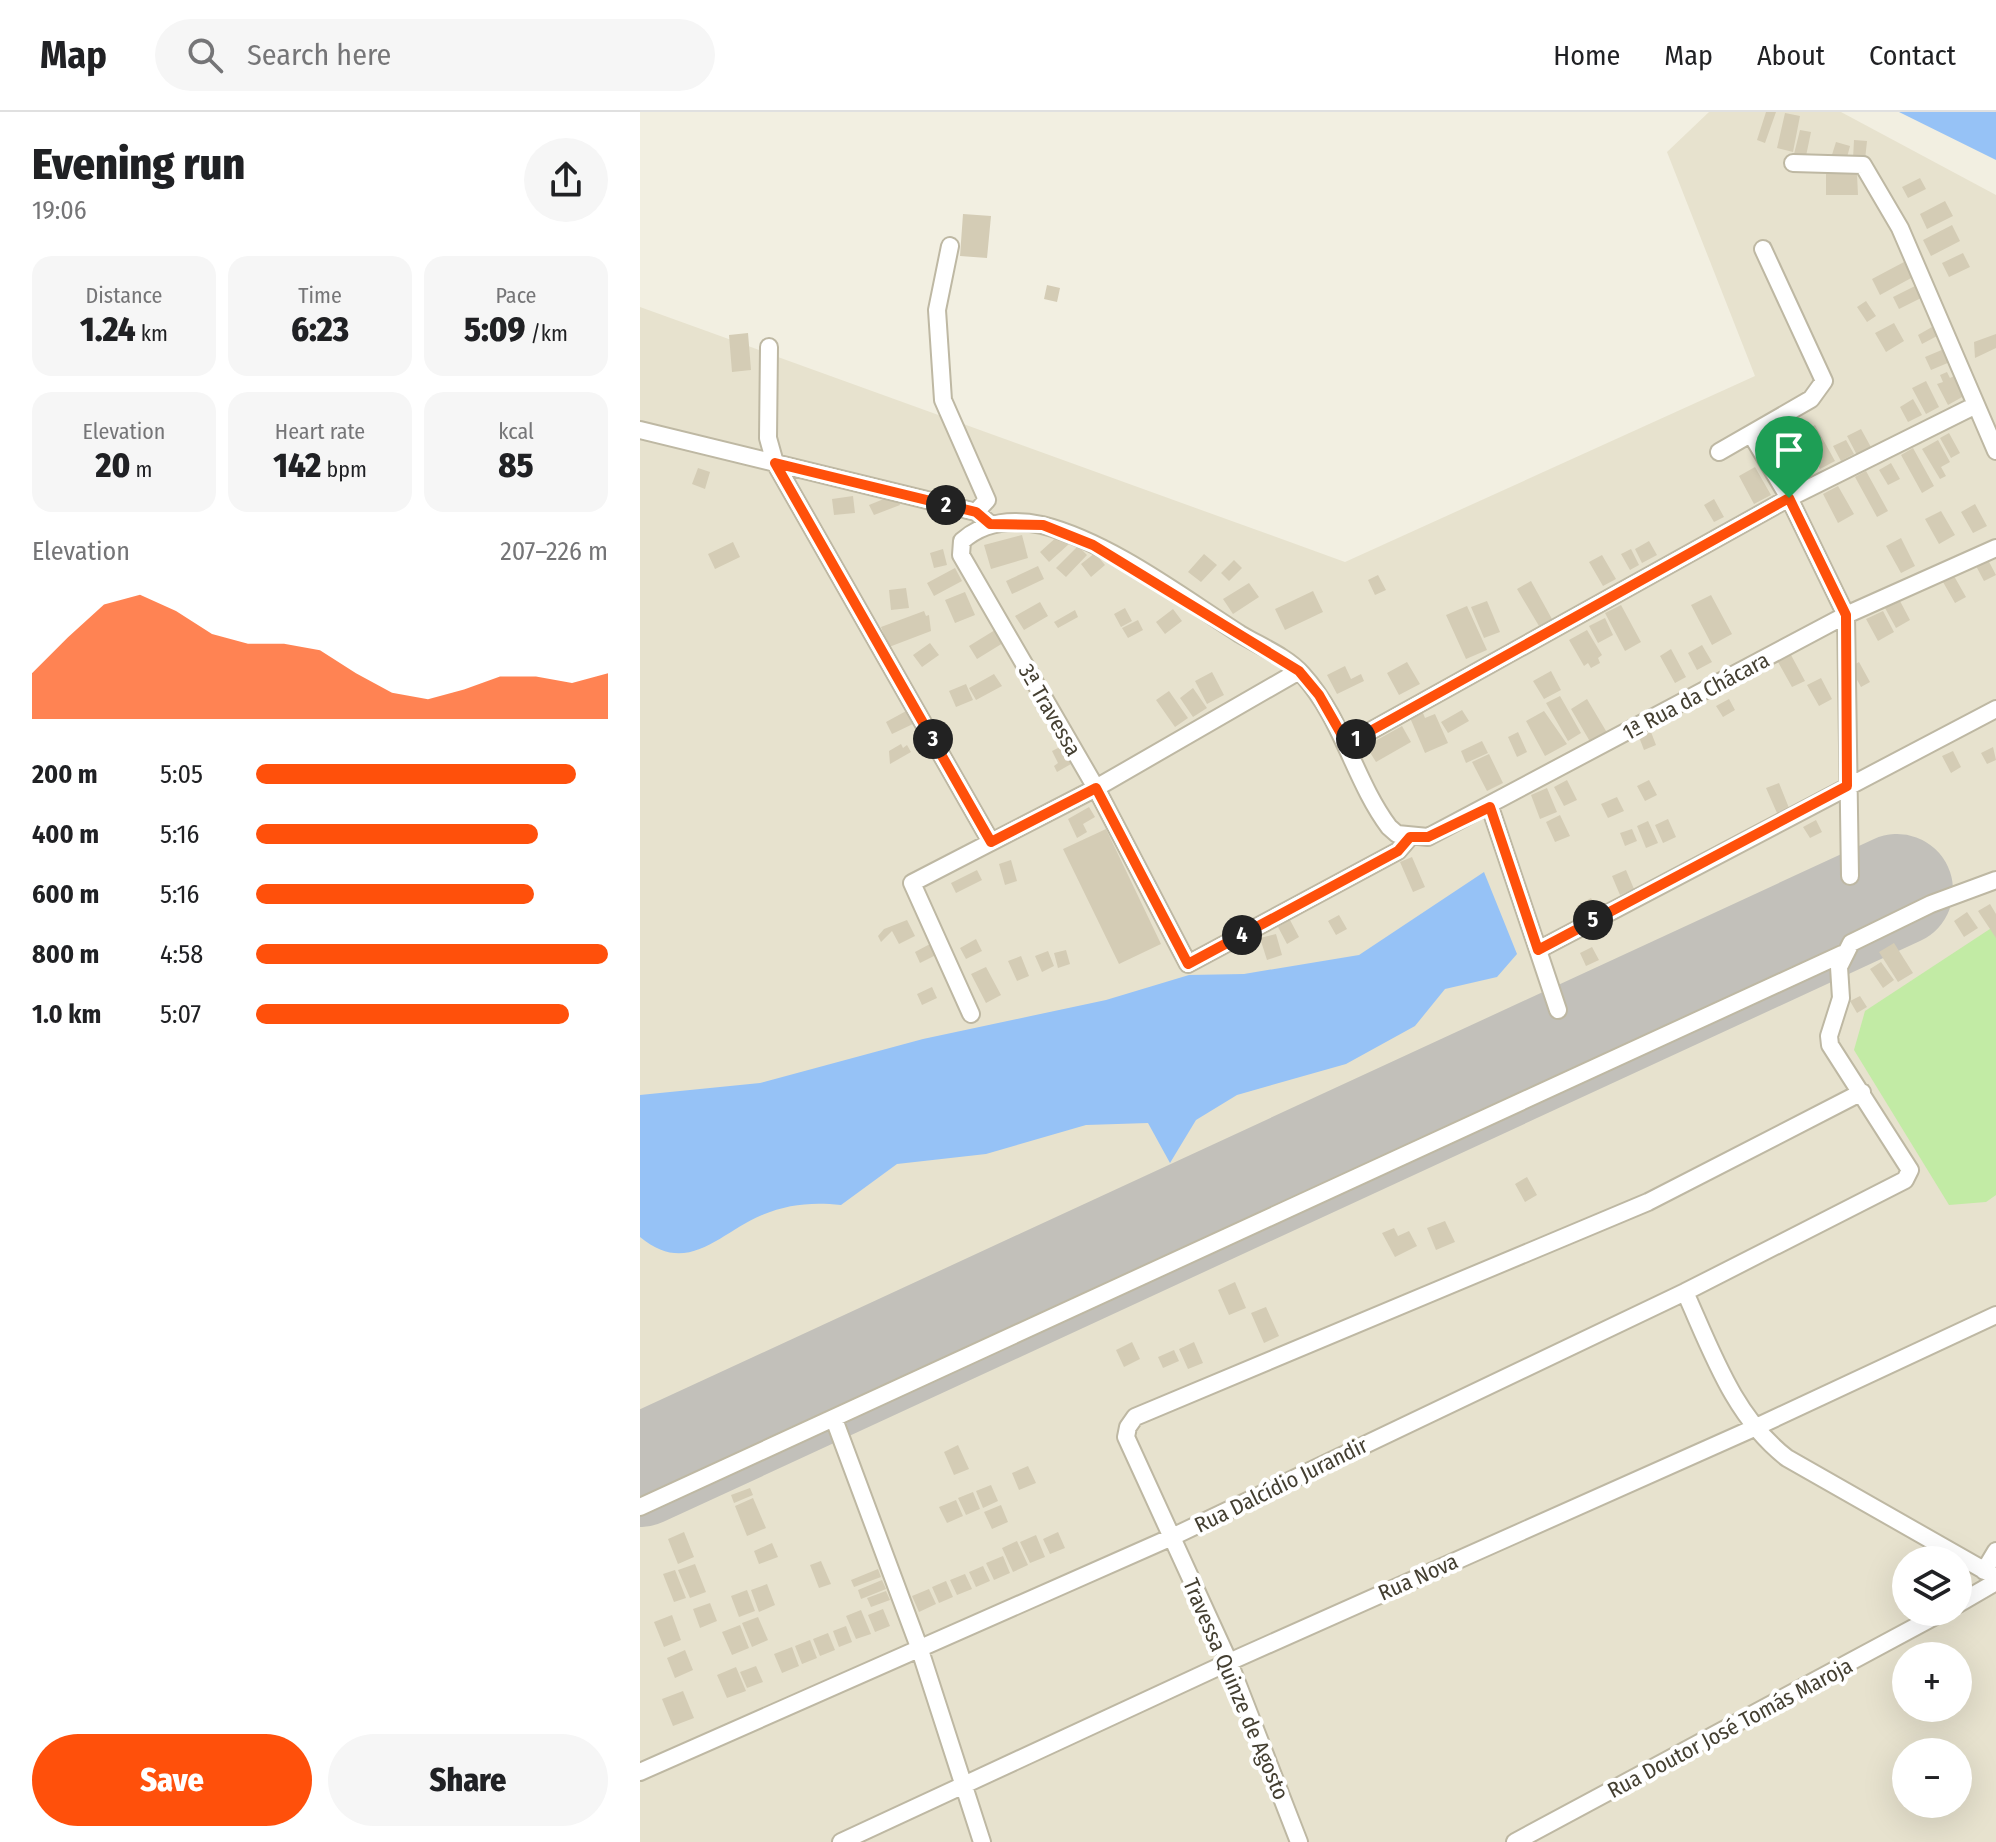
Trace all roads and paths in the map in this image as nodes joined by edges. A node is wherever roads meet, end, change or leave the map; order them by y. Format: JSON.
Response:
{"nodes":[{"id":1,"x":1793,"y":163,"type":"dead end"},
{"id":2,"x":950,"y":246,"type":"dead end"},
{"id":3,"x":1763,"y":249,"type":"dead end"},
{"id":4,"x":769,"y":347,"type":"dead end"},
{"id":5,"x":1976,"y":405,"type":"junction"},
{"id":6,"x":640,"y":430,"type":"edge"},
{"id":7,"x":1751,"y":434,"type":"junction"},
{"id":8,"x":1996,"y":451,"type":"edge"},
{"id":9,"x":1719,"y":452,"type":"dead end"},
{"id":10,"x":775,"y":463,"type":"junction"},
{"id":11,"x":1789,"y":498,"type":"junction"},
{"id":12,"x":976,"y":512,"type":"junction"},
{"id":13,"x":990,"y":524,"type":"junction"},
{"id":14,"x":1996,"y":548,"type":"edge"},
{"id":15,"x":1846,"y":615,"type":"junction"},
{"id":16,"x":1299,"y":671,"type":"junction"},
{"id":17,"x":1996,"y":709,"type":"edge"},
{"id":18,"x":1347,"y":744,"type":"junction"},
{"id":19,"x":1847,"y":786,"type":"junction"},
{"id":20,"x":1096,"y":788,"type":"junction"},
{"id":21,"x":1490,"y":807,"type":"junction"},
{"id":22,"x":1404,"y":836,"type":"junction"},
{"id":23,"x":991,"y":842,"type":"junction"},
{"id":24,"x":1850,"y":876,"type":"dead end"},
{"id":25,"x":1996,"y":880,"type":"edge"},
{"id":26,"x":1538,"y":950,"type":"junction"},
{"id":27,"x":1842,"y":954,"type":"junction"},
{"id":28,"x":1558,"y":1010,"type":"dead end"},
{"id":29,"x":971,"y":1014,"type":"dead end"},
{"id":30,"x":1862,"y":1092,"type":"junction"},
{"id":31,"x":1685,"y":1292,"type":"junction"},
{"id":32,"x":1996,"y":1315,"type":"edge"},
{"id":33,"x":834,"y":1419,"type":"junction"},
{"id":34,"x":1754,"y":1428,"type":"junction"},
{"id":35,"x":640,"y":1507,"type":"edge"},
{"id":36,"x":1172,"y":1537,"type":"junction"},
{"id":37,"x":1996,"y":1551,"type":"edge"},
{"id":38,"x":1992,"y":1577,"type":"edge"},
{"id":39,"x":1972,"y":1593,"type":"edge"},
{"id":40,"x":1917,"y":1626,"type":"edge"},
{"id":41,"x":919,"y":1647,"type":"junction"},
{"id":42,"x":1229,"y":1662,"type":"junction"},
{"id":43,"x":640,"y":1772,"type":"edge"},
{"id":44,"x":965,"y":1785,"type":"junction"},
{"id":45,"x":841,"y":1842,"type":"edge"},
{"id":46,"x":982,"y":1842,"type":"edge"},
{"id":47,"x":1299,"y":1842,"type":"edge"},
{"id":48,"x":1515,"y":1842,"type":"edge"}],
"edges":[{"from":1,"to":5,"type":"street"},
{"from":2,"to":12,"type":"street"},
{"from":3,"to":7,"type":"street"},
{"from":4,"to":10,"type":"street"},
{"from":5,"to":8,"type":"street"},
{"from":5,"to":11,"type":"street"},
{"from":6,"to":10,"type":"street"},
{"from":7,"to":9,"type":"street"},
{"from":7,"to":11,"type":"street"},
{"from":10,"to":12,"type":"street"},
{"from":10,"to":23,"type":"street"},
{"from":11,"to":15,"type":"street"},
{"from":11,"to":18,"type":"street"},
{"from":12,"to":13,"type":"street"},
{"from":13,"to":16,"type":"street"},
{"from":13,"to":20,"type":"street","name":"3ª Travessa"},
{"from":14,"to":15,"type":"street","name":"1ª Rua da Chácara"},
{"from":15,"to":19,"type":"street"},
{"from":15,"to":21,"type":"street","name":"1ª Rua da Chácara"},
{"from":16,"to":18,"type":"street"},
{"from":16,"to":20,"type":"street"},
{"from":17,"to":19,"type":"street"},
{"from":18,"to":22,"type":"street"},
{"from":19,"to":24,"type":"street"},
{"from":19,"to":26,"type":"street"},
{"from":20,"to":22,"type":"street","name":"3ª Travessa"},
{"from":20,"to":23,"type":"street"},
{"from":21,"to":22,"type":"street","name":"1ª Rua da Chácara"},
{"from":21,"to":26,"type":"street"},
{"from":23,"to":29,"type":"street"},
{"from":25,"to":27,"type":"street"},
{"from":26,"to":28,"type":"street"},
{"from":27,"to":30,"type":"street"},
{"from":27,"to":33,"type":"street"},
{"from":30,"to":31,"type":"street","name":"Rua Dalcídio Jurandir"},
{"from":30,"to":36,"type":"street","name":"Travessa Quinze de Agosto"},
{"from":31,"to":34,"type":"street"},
{"from":31,"to":36,"type":"street","name":"Rua Dalcídio Jurandir"},
{"from":32,"to":34,"type":"street","name":"Rua Nova"},
{"from":33,"to":35,"type":"street"},
{"from":33,"to":41,"type":"street"},
{"from":34,"to":38,"type":"street"},
{"from":34,"to":42,"type":"street","name":"Rua Nova"},
{"from":36,"to":41,"type":"street","name":"Rua Dalcídio Jurandir"},
{"from":36,"to":42,"type":"street","name":"Travessa Quinze de Agosto"},
{"from":37,"to":38,"type":"street"},
{"from":38,"to":39,"type":"street"},
{"from":40,"to":48,"type":"street","name":"Rua Doutor José Tomás Maroja"},
{"from":41,"to":43,"type":"street","name":"Rua Dalcídio Jurandir"},
{"from":41,"to":44,"type":"street"},
{"from":42,"to":44,"type":"street","name":"Rua Nova"},
{"from":42,"to":47,"type":"street","name":"Travessa Quinze de Agosto"},
{"from":44,"to":45,"type":"street","name":"Rua Nova"},
{"from":44,"to":46,"type":"street"}]}
